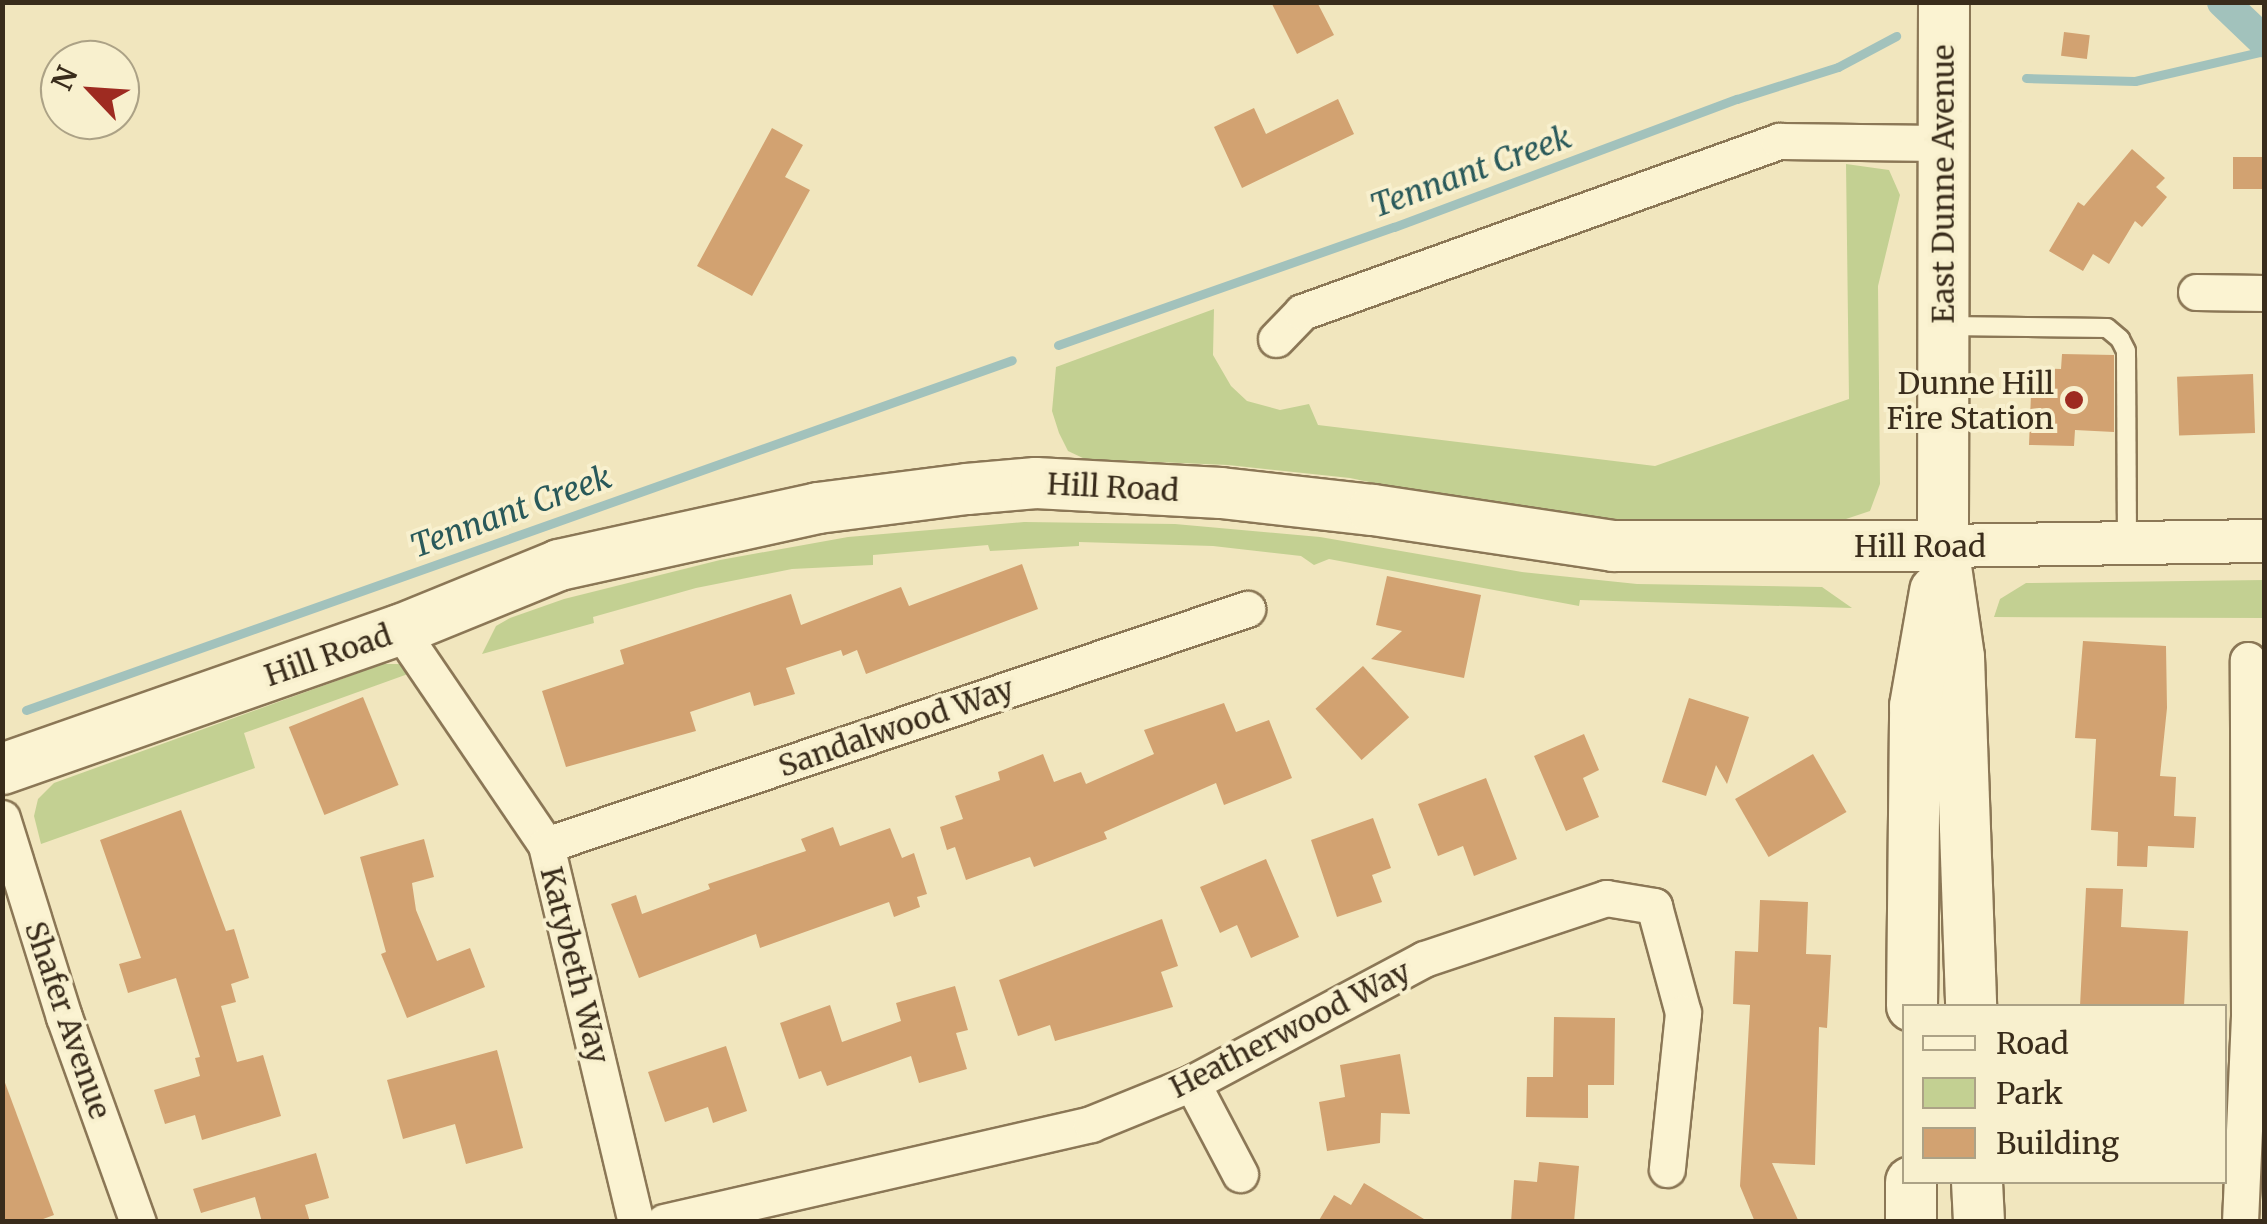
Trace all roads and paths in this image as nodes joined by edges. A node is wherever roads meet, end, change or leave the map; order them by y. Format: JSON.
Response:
{"nodes":[{"id":1,"x":1944,"y":2,"type":"edge"},
{"id":2,"x":1941,"y":143,"type":"junction"},
{"id":3,"x":2196,"y":292,"type":"dead end"},
{"id":4,"x":2264,"y":293,"type":"edge"},
{"id":5,"x":1942,"y":326,"type":"junction"},
{"id":6,"x":1276,"y":339,"type":"dead end"},
{"id":7,"x":2264,"y":541,"type":"edge"},
{"id":8,"x":2127,"y":543,"type":"junction"},
{"id":9,"x":1943,"y":546,"type":"junction"},
{"id":10,"x":1246,"y":608,"type":"dead end"},
{"id":11,"x":400,"y":630,"type":"junction"},
{"id":12,"x":2248,"y":660,"type":"dead end"},
{"id":13,"x":2,"y":769,"type":"edge"},
{"id":14,"x":2,"y":818,"type":"edge"},
{"id":15,"x":546,"y":844,"type":"junction"},
{"id":16,"x":1912,"y":1004,"type":"edge"},
{"id":17,"x":1971,"y":1004,"type":"edge"},
{"id":18,"x":2257,"y":1015,"type":"edge"},
{"id":19,"x":1192,"y":1083,"type":"junction"},
{"id":20,"x":1667,"y":1168,"type":"dead end"},
{"id":21,"x":1240,"y":1174,"type":"dead end"},
{"id":22,"x":1911,"y":1184,"type":"edge"},
{"id":23,"x":1977,"y":1184,"type":"edge"},
{"id":24,"x":138,"y":1222,"type":"edge"},
{"id":25,"x":636,"y":1222,"type":"edge"},
{"id":26,"x":664,"y":1222,"type":"edge"},
{"id":27,"x":1911,"y":1222,"type":"edge"},
{"id":28,"x":1979,"y":1222,"type":"edge"},
{"id":29,"x":2240,"y":1222,"type":"edge"}],
"edges":[{"from":1,"to":2,"type":"main road","name":"East Dunne Avenue"},
{"from":2,"to":5,"type":"main road","name":"East Dunne Avenue"},
{"from":2,"to":6,"type":"street"},
{"from":3,"to":4,"type":"street"},
{"from":5,"to":8,"type":"lane"},
{"from":5,"to":9,"type":"main road","name":"East Dunne Avenue"},
{"from":7,"to":8,"type":"street","name":"Hill Road"},
{"from":8,"to":9,"type":"street","name":"Hill Road"},
{"from":9,"to":11,"type":"main road","name":"Hill Road"},
{"from":9,"to":16,"type":"main road","name":"East Dunne Avenue"},
{"from":9,"to":17,"type":"main road","name":"East Dunne Avenue"},
{"from":10,"to":15,"type":"street","name":"Sandalwood Way"},
{"from":11,"to":13,"type":"main road","name":"Hill Road"},
{"from":11,"to":15,"type":"street","name":"Katybeth Way"},
{"from":12,"to":18,"type":"street"},
{"from":14,"to":24,"type":"street","name":"Shafer Avenue"},
{"from":15,"to":25,"type":"street","name":"Katybeth Way"},
{"from":18,"to":29,"type":"street"},
{"from":19,"to":20,"type":"street","name":"Heatherwood Way"},
{"from":19,"to":21,"type":"street"},
{"from":19,"to":26,"type":"street","name":"Heatherwood Way"},
{"from":22,"to":27,"type":"main road"},
{"from":23,"to":28,"type":"main road"}]}
